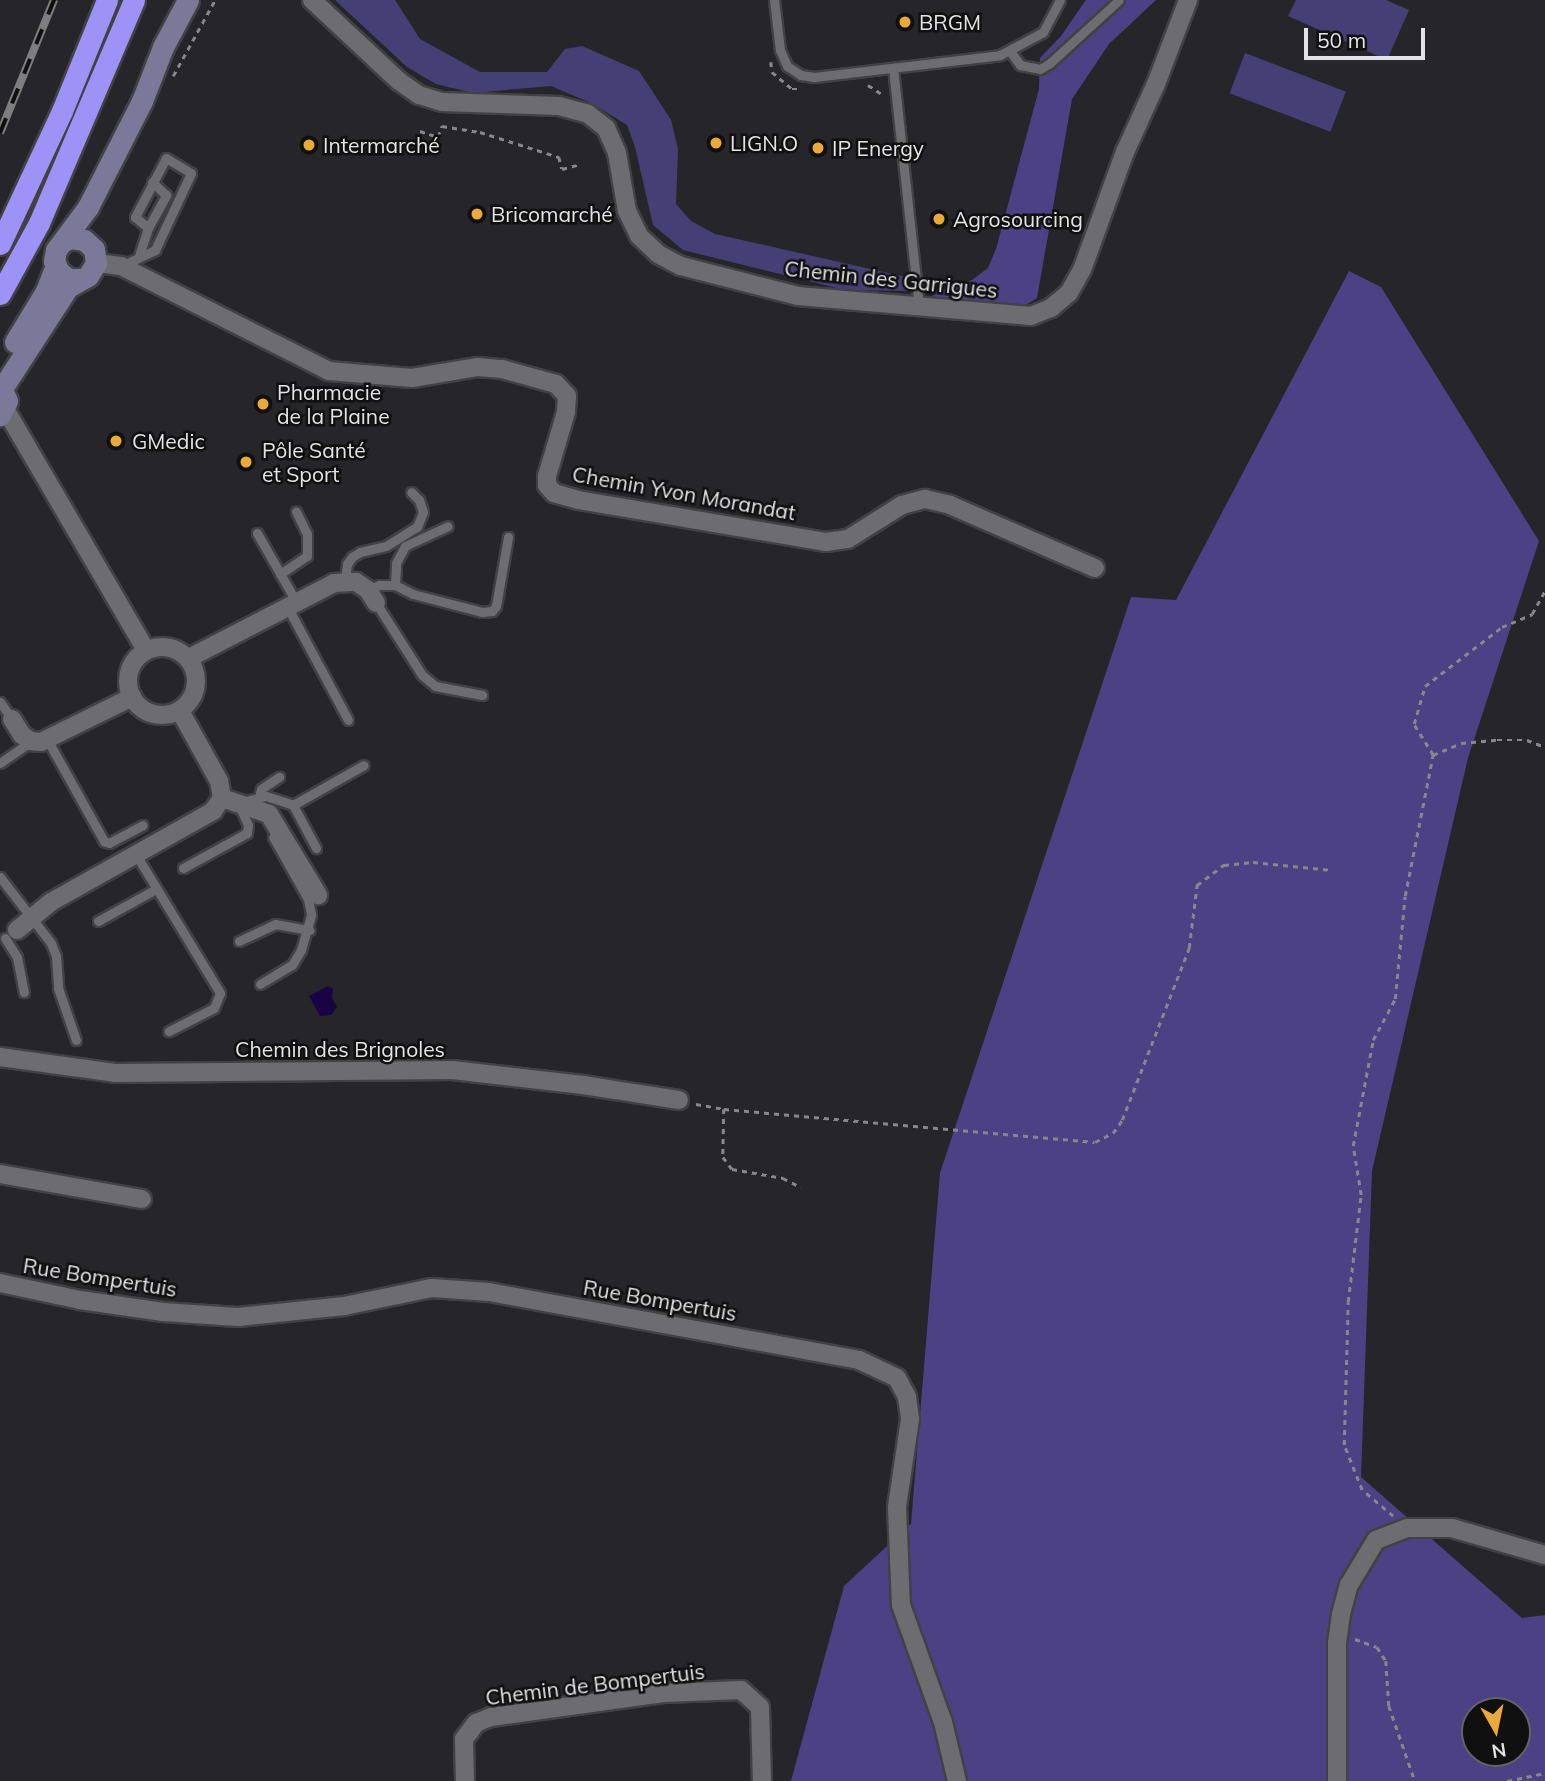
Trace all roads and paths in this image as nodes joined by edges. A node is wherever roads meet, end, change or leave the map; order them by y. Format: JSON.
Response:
{"nodes":[{"id":1,"x":107,"y":0,"type":"edge"},
{"id":2,"x":134,"y":0,"type":"edge"},
{"id":3,"x":188,"y":0,"type":"edge"},
{"id":4,"x":312,"y":0,"type":"edge"},
{"id":5,"x":774,"y":0,"type":"edge"},
{"id":6,"x":1060,"y":0,"type":"edge"},
{"id":7,"x":1119,"y":0,"type":"edge"},
{"id":8,"x":1188,"y":0,"type":"edge"},
{"id":9,"x":211,"y":1,"type":"edge"},
{"id":10,"x":1010,"y":51,"type":"junction"},
{"id":11,"x":893,"y":68,"type":"junction"},
{"id":12,"x":142,"y":101,"type":"junction"},
{"id":13,"x":420,"y":131,"type":"dead end"},
{"id":14,"x":577,"y":165,"type":"dead end"},
{"id":15,"x":152,"y":182,"type":"junction"},
{"id":16,"x":147,"y":192,"type":"junction"},
{"id":17,"x":141,"y":204,"type":"junction"},
{"id":18,"x":160,"y":205,"type":"junction"},
{"id":19,"x":88,"y":207,"type":"junction"},
{"id":20,"x":155,"y":216,"type":"junction"},
{"id":21,"x":148,"y":228,"type":"junction"},
{"id":22,"x":64,"y":241,"type":"junction"},
{"id":23,"x":0,"y":244,"type":"edge"},
{"id":24,"x":139,"y":255,"type":"junction"},
{"id":25,"x":89,"y":262,"type":"junction"},
{"id":26,"x":121,"y":265,"type":"junction"},
{"id":27,"x":55,"y":267,"type":"junction"},
{"id":28,"x":0,"y":294,"type":"edge"},
{"id":29,"x":919,"y":306,"type":"junction"},
{"id":30,"x":0,"y":364,"type":"edge"},
{"id":31,"x":1,"y":386,"type":"edge"},
{"id":32,"x":4,"y":413,"type":"edge"},
{"id":33,"x":411,"y":492,"type":"dead end"},
{"id":34,"x":296,"y":511,"type":"dead end"},
{"id":35,"x":448,"y":526,"type":"dead end"},
{"id":36,"x":257,"y":533,"type":"dead end"},
{"id":37,"x":508,"y":537,"type":"dead end"},
{"id":38,"x":1095,"y":568,"type":"dead end"},
{"id":39,"x":280,"y":574,"type":"junction"},
{"id":40,"x":345,"y":580,"type":"junction"},
{"id":41,"x":395,"y":585,"type":"junction"},
{"id":42,"x":1545,"y":591,"type":"edge"},
{"id":43,"x":372,"y":596,"type":"junction"},
{"id":44,"x":292,"y":606,"type":"junction"},
{"id":45,"x":146,"y":650,"type":"junction"},
{"id":46,"x":189,"y":658,"type":"junction"},
{"id":47,"x":482,"y":695,"type":"dead end"},
{"id":48,"x":132,"y":697,"type":"junction"},
{"id":49,"x":0,"y":702,"type":"edge"},
{"id":50,"x":180,"y":711,"type":"junction"},
{"id":51,"x":12,"y":719,"type":"joint"},
{"id":52,"x":348,"y":720,"type":"dead end"},
{"id":53,"x":39,"y":741,"type":"junction"},
{"id":54,"x":1545,"y":747,"type":"edge"},
{"id":55,"x":1433,"y":755,"type":"junction"},
{"id":56,"x":0,"y":763,"type":"edge"},
{"id":57,"x":364,"y":765,"type":"dead end"},
{"id":58,"x":279,"y":777,"type":"dead end"},
{"id":59,"x":230,"y":801,"type":"junction"},
{"id":60,"x":260,"y":804,"type":"junction"},
{"id":61,"x":293,"y":806,"type":"junction"},
{"id":62,"x":143,"y":825,"type":"dead end"},
{"id":63,"x":316,"y":848,"type":"dead end"},
{"id":64,"x":135,"y":853,"type":"junction"},
{"id":65,"x":183,"y":868,"type":"dead end"},
{"id":66,"x":1332,"y":870,"type":"dead end"},
{"id":67,"x":0,"y":877,"type":"edge"},
{"id":68,"x":156,"y":889,"type":"junction"},
{"id":69,"x":318,"y":895,"type":"dead end"},
{"id":70,"x":31,"y":918,"type":"junction"},
{"id":71,"x":98,"y":921,"type":"dead end"},
{"id":72,"x":309,"y":930,"type":"junction"},
{"id":73,"x":8,"y":937,"type":"edge"},
{"id":74,"x":239,"y":941,"type":"dead end"},
{"id":75,"x":260,"y":984,"type":"dead end"},
{"id":76,"x":24,"y":992,"type":"dead end"},
{"id":77,"x":169,"y":1031,"type":"dead end"},
{"id":78,"x":76,"y":1040,"type":"dead end"},
{"id":79,"x":0,"y":1057,"type":"edge"},
{"id":80,"x":679,"y":1100,"type":"joint"},
{"id":81,"x":724,"y":1109,"type":"junction"},
{"id":82,"x":0,"y":1174,"type":"edge"},
{"id":83,"x":802,"y":1187,"type":"dead end"},
{"id":84,"x":142,"y":1199,"type":"dead end"},
{"id":85,"x":0,"y":1283,"type":"edge"},
{"id":86,"x":1406,"y":1528,"type":"junction"},
{"id":87,"x":1545,"y":1555,"type":"edge"},
{"id":88,"x":1341,"y":1614,"type":"junction"},
{"id":89,"x":1545,"y":1773,"type":"edge"},
{"id":90,"x":465,"y":1781,"type":"edge"},
{"id":91,"x":762,"y":1781,"type":"edge"},
{"id":92,"x":957,"y":1781,"type":"edge"},
{"id":93,"x":1337,"y":1781,"type":"edge"},
{"id":94,"x":1415,"y":1781,"type":"edge"},
{"id":95,"x":1507,"y":1781,"type":"edge"}],
"edges":[{"from":1,"to":23,"type":"highway"},
{"from":2,"to":28,"type":"highway"},
{"from":3,"to":12,"type":"street"},
{"from":4,"to":29,"type":"street","name":"Chemin des Garrigues"},
{"from":5,"to":11,"type":"lane"},
{"from":6,"to":10,"type":"lane"},
{"from":7,"to":10,"type":"lane"},
{"from":8,"to":29,"type":"street","name":"Chemin des Garrigues"},
{"from":9,"to":12,"type":"street"},
{"from":10,"to":11,"type":"lane"},
{"from":11,"to":29,"type":"lane"},
{"from":12,"to":19,"type":"street"},
{"from":13,"to":14,"type":"path"},
{"from":15,"to":16,"type":"lane"},
{"from":15,"to":18,"type":"lane"},
{"from":15,"to":24,"type":"lane"},
{"from":16,"to":17,"type":"lane"},
{"from":16,"to":18,"type":"lane"},
{"from":17,"to":20,"type":"lane"},
{"from":17,"to":21,"type":"lane"},
{"from":18,"to":20,"type":"lane"},
{"from":19,"to":22,"type":"street"},
{"from":19,"to":25,"type":"street"},
{"from":20,"to":21,"type":"lane"},
{"from":21,"to":24,"type":"lane"},
{"from":22,"to":25,"type":"street"},
{"from":22,"to":27,"type":"street"},
{"from":24,"to":26,"type":"lane"},
{"from":25,"to":26,"type":"street","name":"Chemin Yvon Morandat"},
{"from":25,"to":27,"type":"street"},
{"from":25,"to":31,"type":"street"},
{"from":26,"to":38,"type":"street","name":"Chemin Yvon Morandat"},
{"from":27,"to":30,"type":"street"},
{"from":31,"to":32,"type":"street"},
{"from":32,"to":45,"type":"street"},
{"from":33,"to":40,"type":"lane"},
{"from":34,"to":39,"type":"lane"},
{"from":35,"to":41,"type":"lane"},
{"from":36,"to":39,"type":"lane"},
{"from":37,"to":41,"type":"lane"},
{"from":39,"to":44,"type":"lane"},
{"from":40,"to":43,"type":"street"},
{"from":40,"to":44,"type":"street"},
{"from":41,"to":43,"type":"lane"},
{"from":42,"to":55,"type":"path"},
{"from":43,"to":47,"type":"lane"},
{"from":44,"to":46,"type":"street"},
{"from":44,"to":52,"type":"lane"},
{"from":45,"to":46,"type":"street"},
{"from":45,"to":48,"type":"street"},
{"from":46,"to":50,"type":"street"},
{"from":48,"to":50,"type":"street"},
{"from":48,"to":53,"type":"street"},
{"from":49,"to":51,"type":"lane"},
{"from":50,"to":59,"type":"street"},
{"from":51,"to":53,"type":"street"},
{"from":53,"to":56,"type":"lane"},
{"from":53,"to":62,"type":"lane"},
{"from":54,"to":55,"type":"path"},
{"from":55,"to":86,"type":"path"},
{"from":57,"to":61,"type":"lane"},
{"from":58,"to":60,"type":"lane"},
{"from":59,"to":60,"type":"street"},
{"from":59,"to":64,"type":"street"},
{"from":59,"to":65,"type":"lane"},
{"from":60,"to":61,"type":"lane"},
{"from":60,"to":69,"type":"street"},
{"from":60,"to":72,"type":"lane"},
{"from":61,"to":63,"type":"lane"},
{"from":64,"to":68,"type":"lane"},
{"from":64,"to":70,"type":"street"},
{"from":66,"to":81,"type":"path"},
{"from":67,"to":70,"type":"lane"},
{"from":68,"to":71,"type":"lane"},
{"from":68,"to":77,"type":"lane"},
{"from":70,"to":73,"type":"street"},
{"from":70,"to":78,"type":"lane"},
{"from":72,"to":74,"type":"lane"},
{"from":72,"to":75,"type":"lane"},
{"from":73,"to":76,"type":"lane"},
{"from":79,"to":80,"type":"street","name":"Chemin des Brignoles"},
{"from":80,"to":81,"type":"path"},
{"from":81,"to":83,"type":"path"},
{"from":82,"to":84,"type":"street"},
{"from":85,"to":92,"type":"street","name":"Rue Bompertuis"},
{"from":86,"to":87,"type":"street"},
{"from":86,"to":88,"type":"street"},
{"from":88,"to":93,"type":"street"},
{"from":88,"to":94,"type":"path"},
{"from":89,"to":95,"type":"path"},
{"from":90,"to":91,"type":"street","name":"Chemin de Bompertuis"}]}
